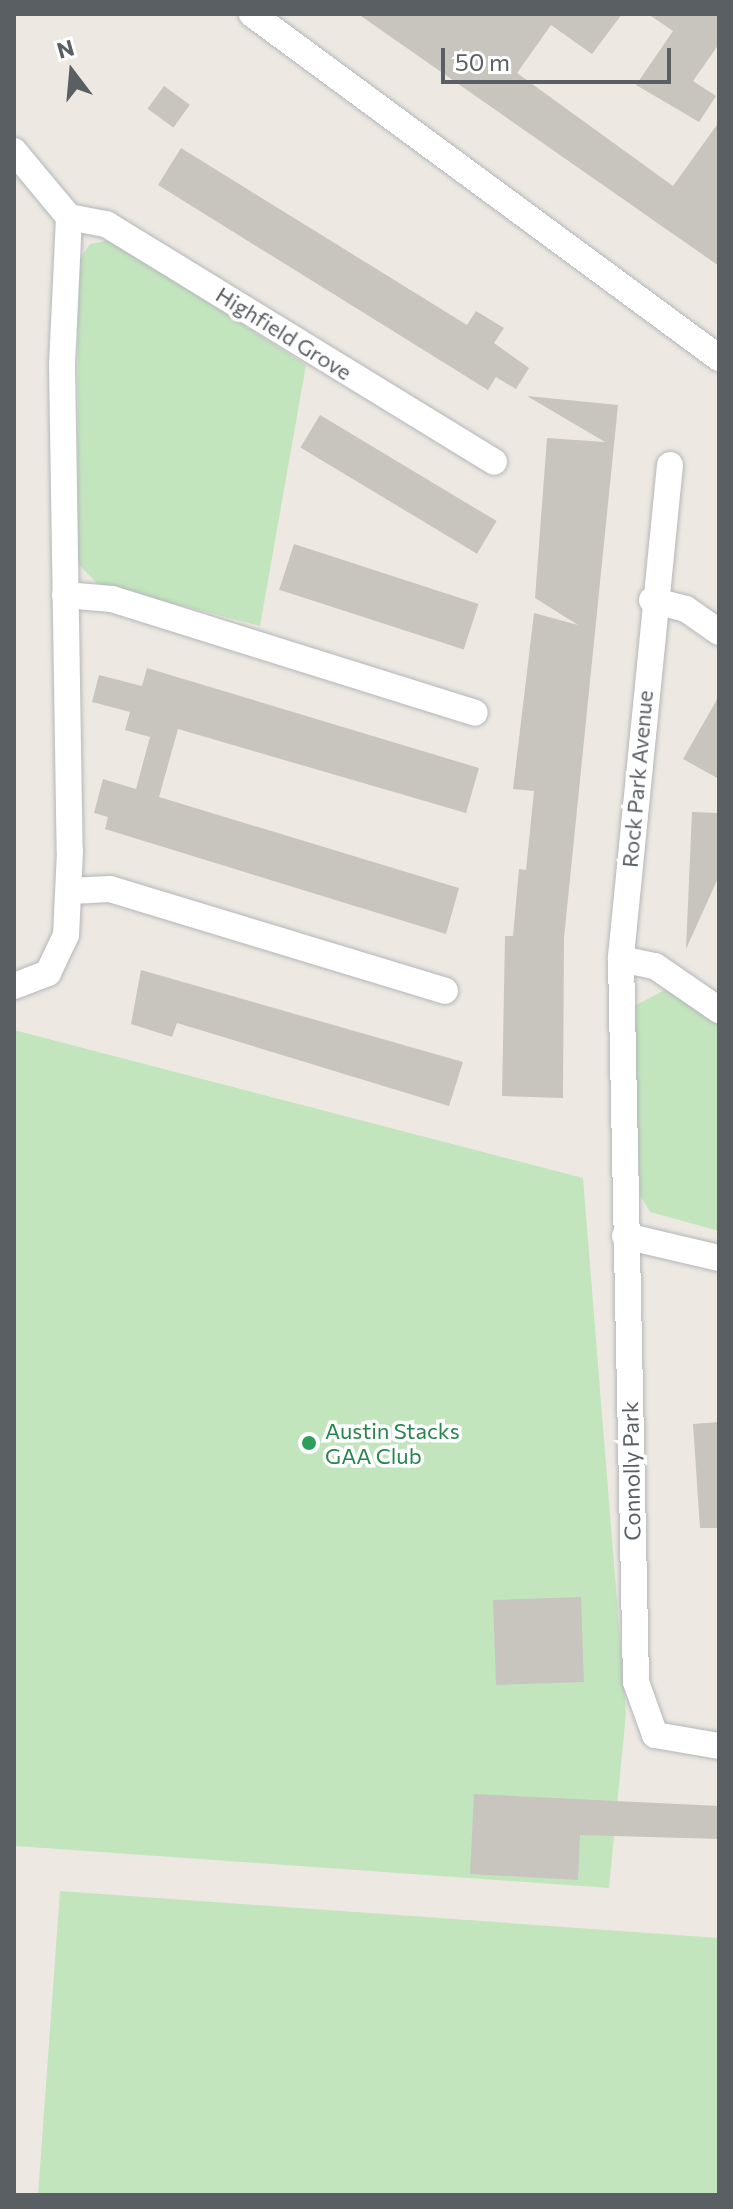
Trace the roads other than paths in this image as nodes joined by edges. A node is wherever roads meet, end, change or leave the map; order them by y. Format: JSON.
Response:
{"nodes":[{"id":1,"x":252,"y":14,"type":"edge"},
{"id":2,"x":14,"y":151,"type":"edge"},
{"id":3,"x":69,"y":217,"type":"junction"},
{"id":4,"x":719,"y":358,"type":"edge"},
{"id":5,"x":494,"y":462,"type":"dead end"},
{"id":6,"x":670,"y":465,"type":"dead end"},
{"id":7,"x":65,"y":595,"type":"junction"},
{"id":8,"x":652,"y":600,"type":"junction"},
{"id":9,"x":719,"y":632,"type":"edge"},
{"id":10,"x":475,"y":713,"type":"dead end"},
{"id":11,"x":70,"y":891,"type":"junction"},
{"id":12,"x":621,"y":959,"type":"junction"},
{"id":13,"x":14,"y":986,"type":"edge"},
{"id":14,"x":445,"y":991,"type":"dead end"},
{"id":15,"x":719,"y":1010,"type":"edge"},
{"id":16,"x":625,"y":1236,"type":"junction"},
{"id":17,"x":719,"y":1258,"type":"edge"},
{"id":18,"x":719,"y":1746,"type":"edge"}],
"edges":[{"from":1,"to":4,"type":"street"},
{"from":2,"to":3,"type":"street"},
{"from":3,"to":5,"type":"street","name":"Highfield Grove"},
{"from":3,"to":7,"type":"street"},
{"from":6,"to":8,"type":"street","name":"Rock Park Avenue"},
{"from":7,"to":10,"type":"street"},
{"from":7,"to":11,"type":"street"},
{"from":8,"to":9,"type":"street"},
{"from":8,"to":12,"type":"street","name":"Rock Park Avenue"},
{"from":11,"to":13,"type":"street"},
{"from":11,"to":14,"type":"street"},
{"from":12,"to":15,"type":"street"},
{"from":12,"to":16,"type":"street","name":"Rock Park Avenue"},
{"from":16,"to":17,"type":"street"},
{"from":16,"to":18,"type":"street","name":"Connolly Park"}]}
